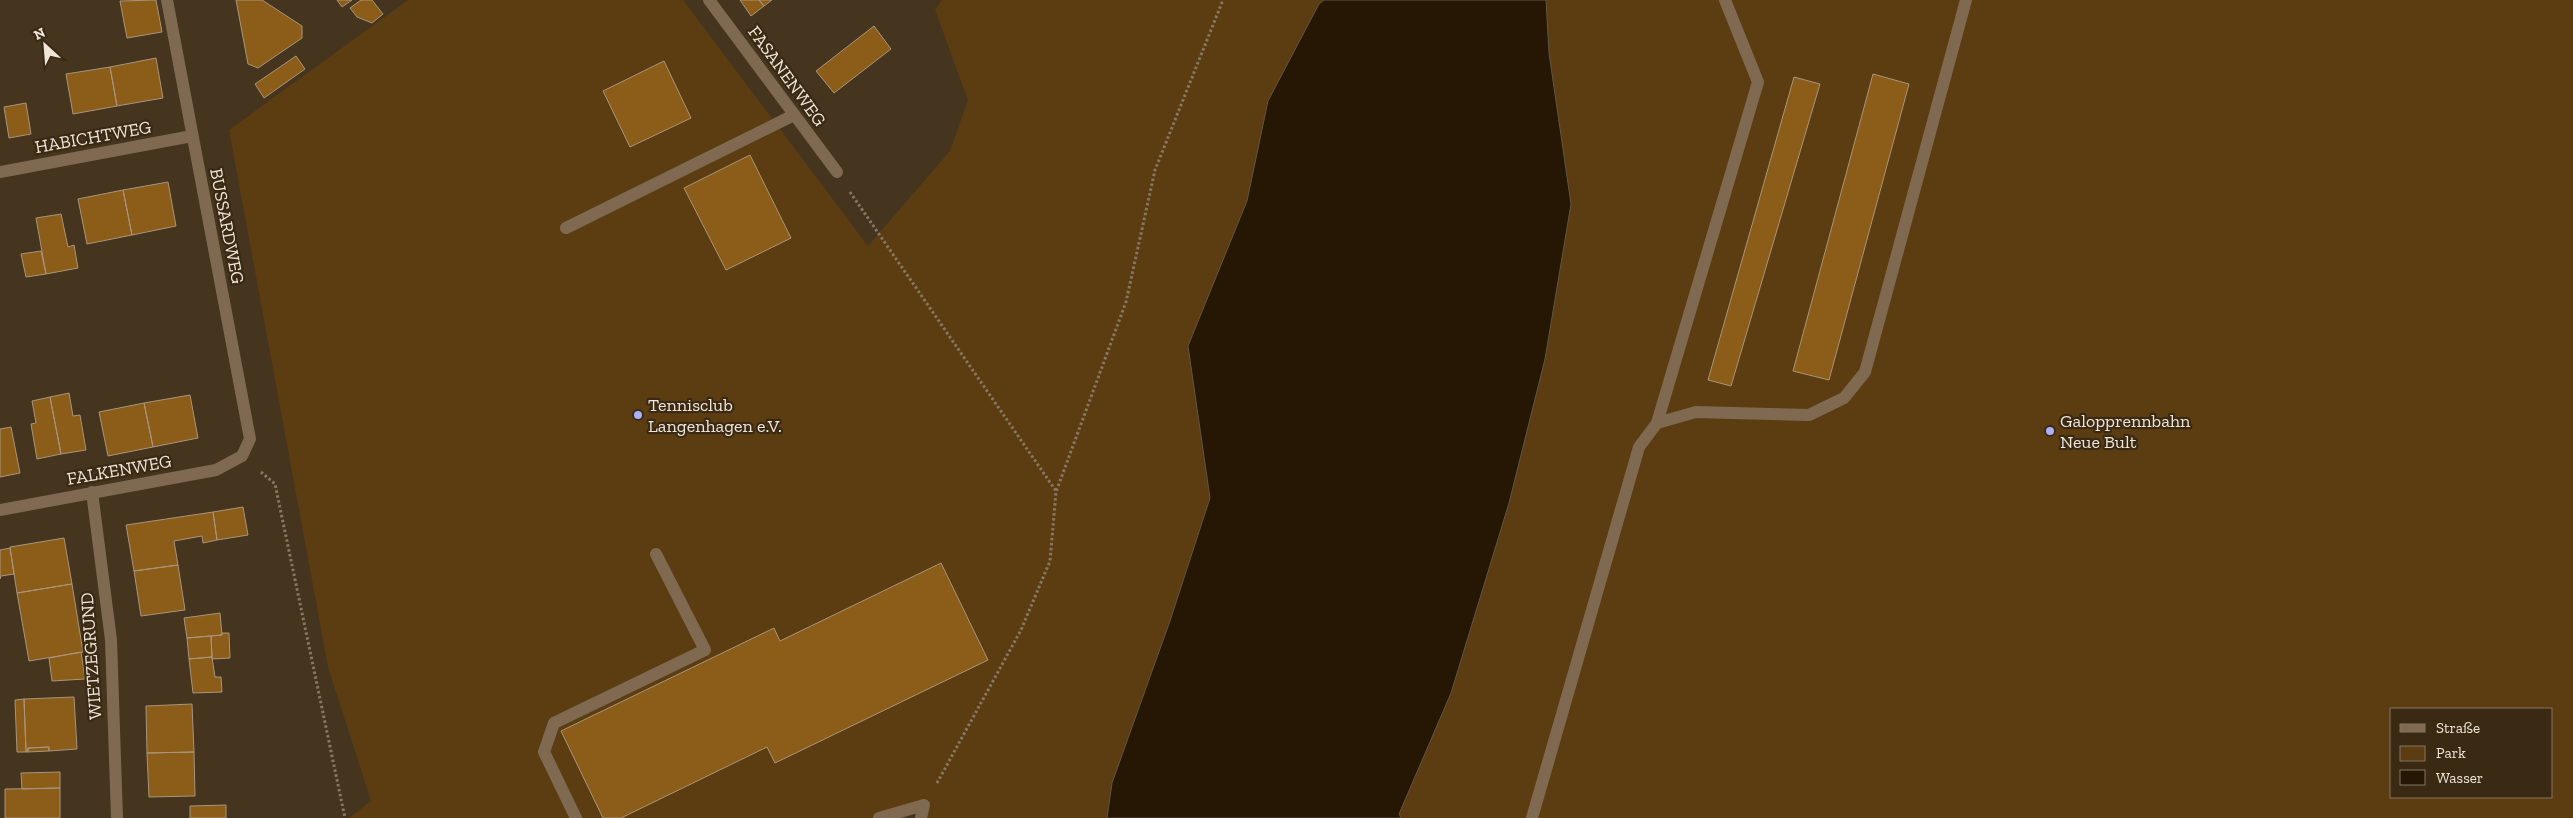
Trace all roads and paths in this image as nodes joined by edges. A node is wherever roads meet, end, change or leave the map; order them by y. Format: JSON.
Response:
{"nodes":[{"id":1,"x":168,"y":0,"type":"edge"},
{"id":2,"x":709,"y":0,"type":"edge"},
{"id":3,"x":1223,"y":0,"type":"edge"},
{"id":4,"x":1725,"y":0,"type":"edge"},
{"id":5,"x":1966,"y":0,"type":"edge"},
{"id":6,"x":794,"y":115,"type":"junction"},
{"id":7,"x":192,"y":136,"type":"junction"},
{"id":8,"x":0,"y":172,"type":"edge"},
{"id":9,"x":837,"y":172,"type":"joint"},
{"id":10,"x":566,"y":228,"type":"dead end"},
{"id":11,"x":1657,"y":423,"type":"junction"},
{"id":12,"x":242,"y":456,"type":"junction"},
{"id":13,"x":92,"y":492,"type":"junction"},
{"id":14,"x":1056,"y":492,"type":"junction"},
{"id":15,"x":0,"y":510,"type":"edge"},
{"id":16,"x":656,"y":554,"type":"dead end"},
{"id":17,"x":924,"y":805,"type":"junction"},
{"id":18,"x":117,"y":818,"type":"edge"},
{"id":19,"x":345,"y":818,"type":"edge"},
{"id":20,"x":576,"y":818,"type":"edge"},
{"id":21,"x":879,"y":818,"type":"edge"},
{"id":22,"x":921,"y":818,"type":"edge"},
{"id":23,"x":1532,"y":818,"type":"edge"}],
"edges":[{"from":1,"to":7,"type":"street","name":"BUSSARDWEG"},
{"from":2,"to":6,"type":"street","name":"FASANENWEG"},
{"from":3,"to":14,"type":"path"},
{"from":4,"to":11,"type":"street"},
{"from":5,"to":11,"type":"street"},
{"from":6,"to":9,"type":"street","name":"FASANENWEG"},
{"from":6,"to":10,"type":"street"},
{"from":7,"to":8,"type":"street","name":"HABICHTWEG"},
{"from":7,"to":12,"type":"street","name":"BUSSARDWEG"},
{"from":9,"to":14,"type":"path"},
{"from":11,"to":23,"type":"street"},
{"from":12,"to":13,"type":"street","name":"FALKENWEG"},
{"from":12,"to":19,"type":"path"},
{"from":13,"to":15,"type":"street","name":"FALKENWEG"},
{"from":13,"to":18,"type":"street","name":"WIETZEGRUND"},
{"from":14,"to":17,"type":"path"},
{"from":16,"to":20,"type":"street"},
{"from":17,"to":21,"type":"street"},
{"from":17,"to":22,"type":"street"}]}
